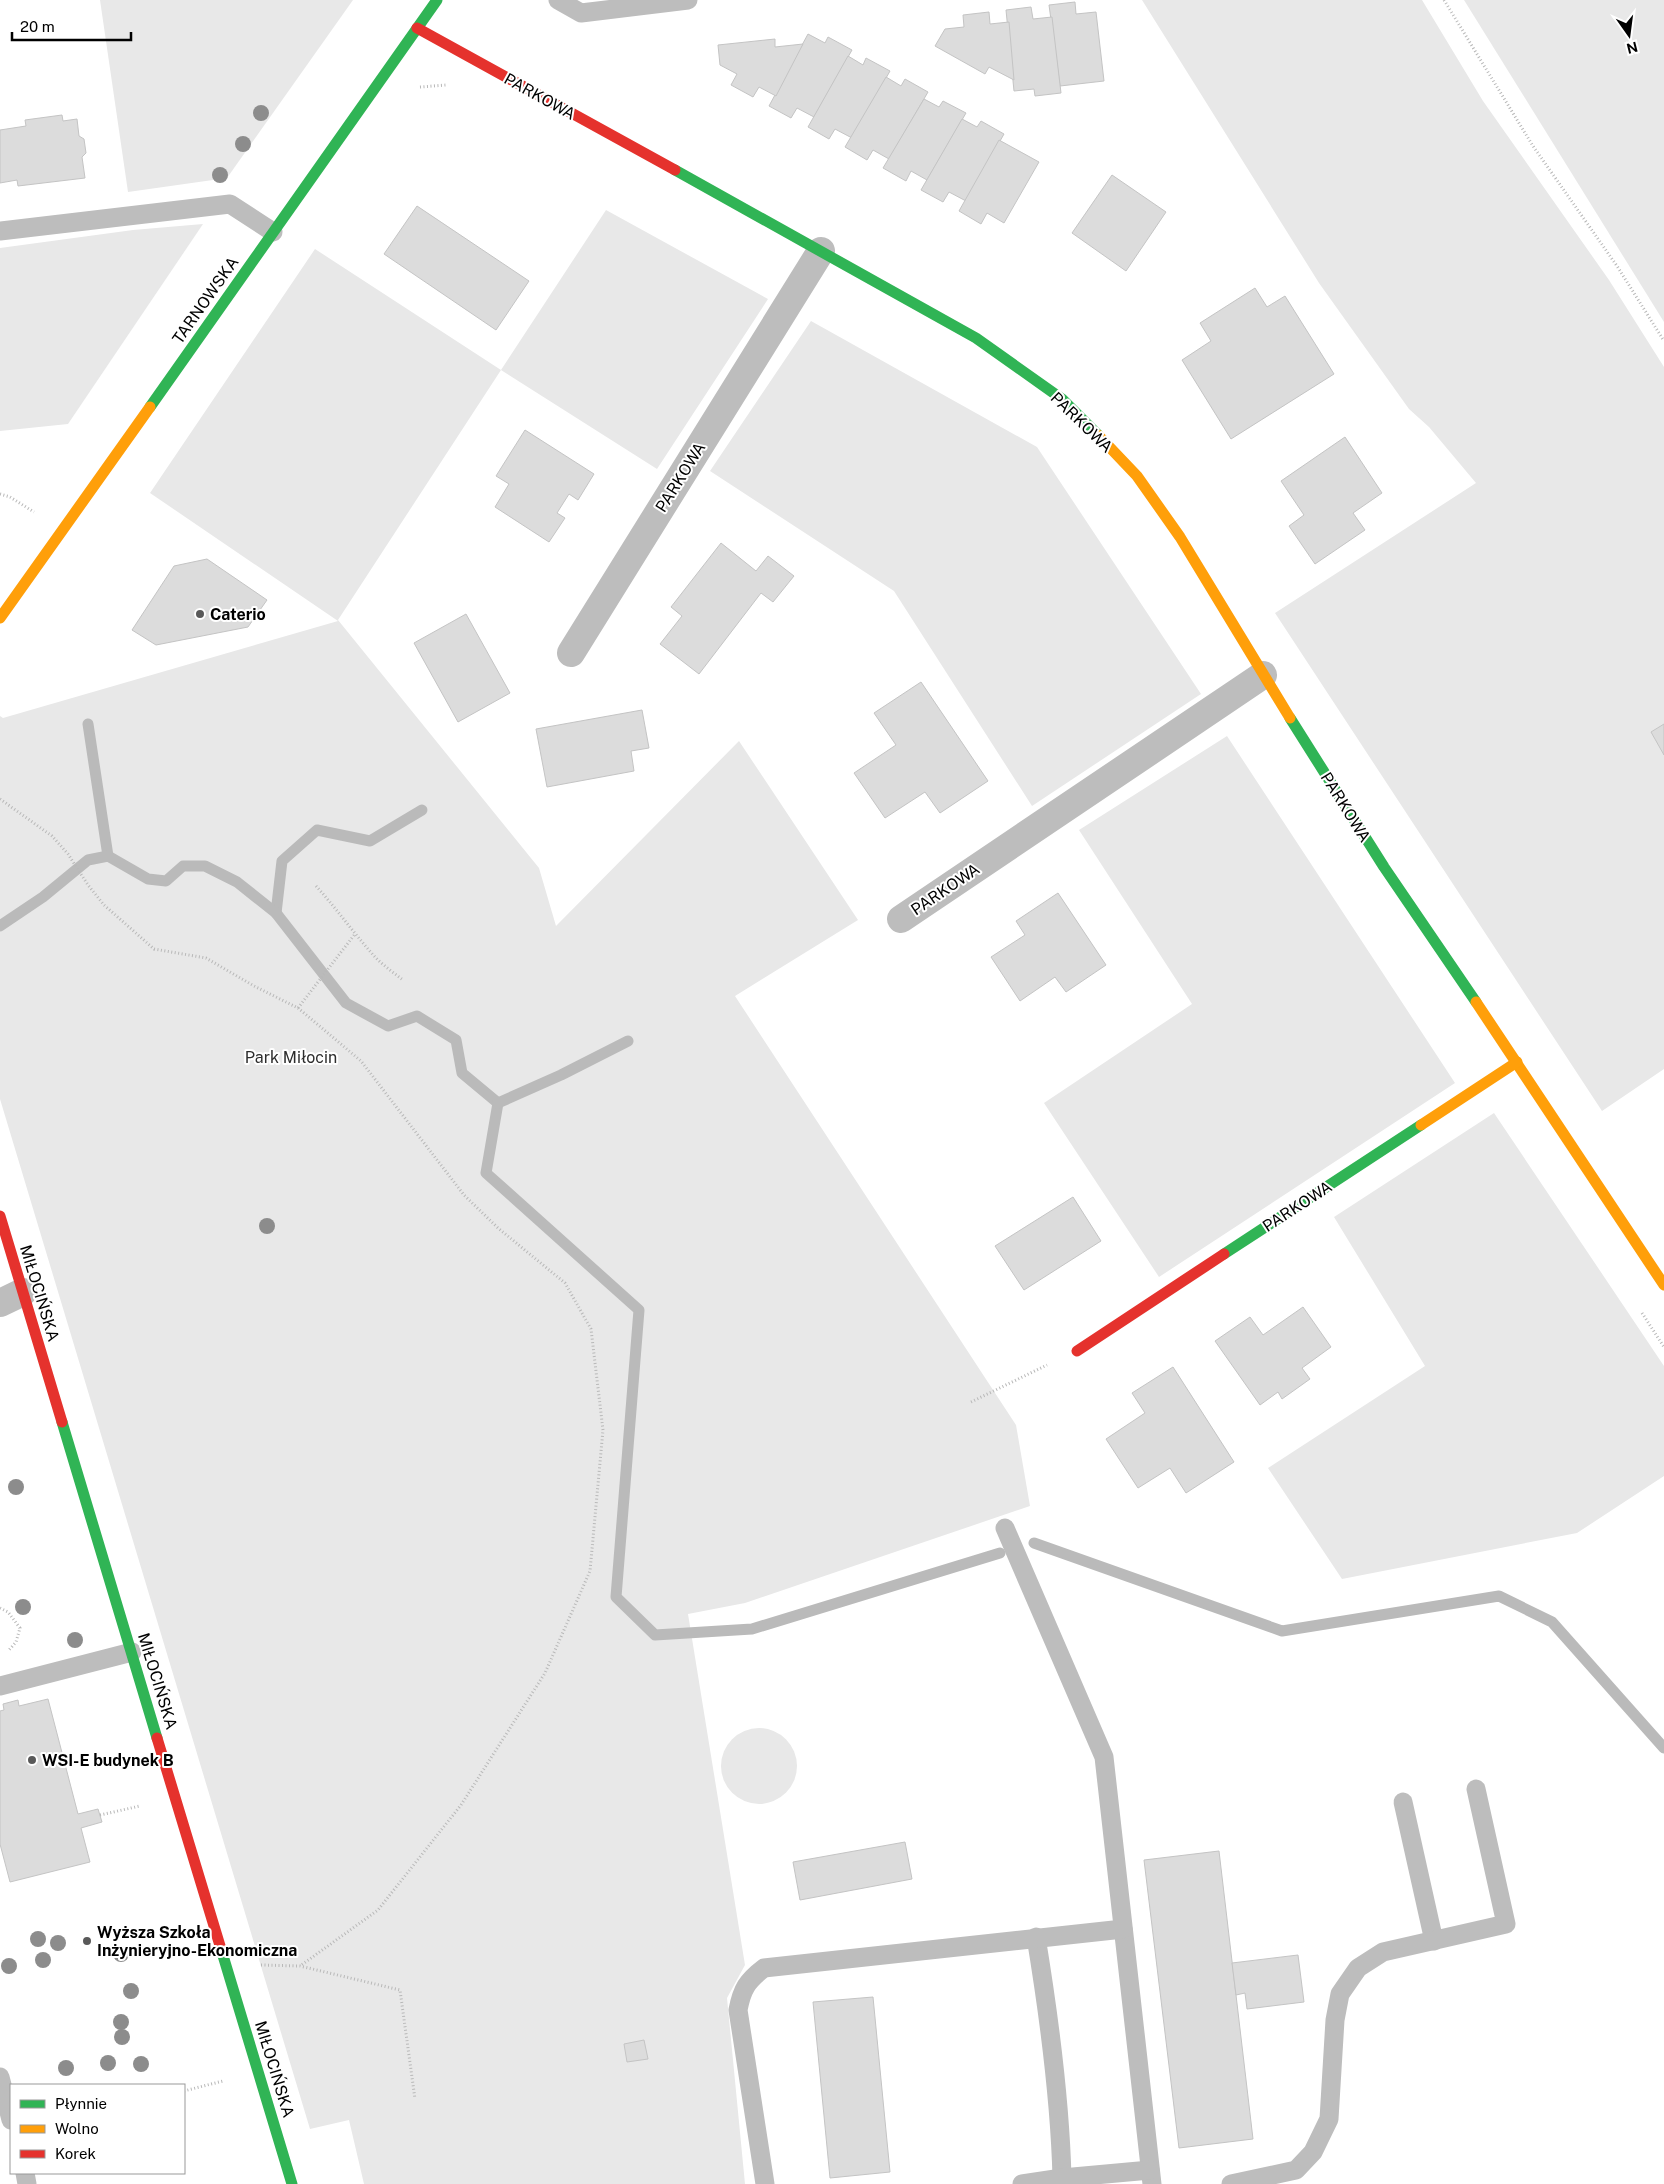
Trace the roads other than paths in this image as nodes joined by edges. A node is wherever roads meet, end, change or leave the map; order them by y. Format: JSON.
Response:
{"nodes":[{"id":1,"x":436,"y":0,"type":"edge"},
{"id":2,"x":558,"y":0,"type":"edge"},
{"id":3,"x":688,"y":0,"type":"edge"},
{"id":4,"x":417,"y":28,"type":"junction"},
{"id":5,"x":0,"y":231,"type":"edge"},
{"id":6,"x":273,"y":232,"type":"junction"},
{"id":7,"x":821,"y":250,"type":"junction"},
{"id":8,"x":0,"y":618,"type":"edge"},
{"id":9,"x":571,"y":653,"type":"dead end"},
{"id":10,"x":1263,"y":675,"type":"junction"},
{"id":11,"x":901,"y":919,"type":"dead end"},
{"id":12,"x":1517,"y":1062,"type":"junction"},
{"id":13,"x":0,"y":1216,"type":"edge"},
{"id":14,"x":1664,"y":1285,"type":"edge"},
{"id":15,"x":12,"y":1298,"type":"edge"},
{"id":16,"x":1076,"y":1351,"type":"road end"},
{"id":17,"x":1005,"y":1528,"type":"dead end"},
{"id":18,"x":132,"y":1652,"type":"junction"},
{"id":19,"x":0,"y":1686,"type":"edge"},
{"id":20,"x":1476,"y":1790,"type":"dead end"},
{"id":21,"x":1402,"y":1802,"type":"dead end"},
{"id":22,"x":1123,"y":1929,"type":"junction"},
{"id":23,"x":1036,"y":1937,"type":"junction"},
{"id":24,"x":1434,"y":1941,"type":"junction"},
{"id":25,"x":0,"y":2077,"type":"edge"},
{"id":26,"x":10,"y":2116,"type":"edge"},
{"id":27,"x":1151,"y":2177,"type":"edge"},
{"id":28,"x":1062,"y":2178,"type":"junction"},
{"id":29,"x":292,"y":2184,"type":"edge"},
{"id":30,"x":765,"y":2184,"type":"edge"},
{"id":31,"x":1022,"y":2184,"type":"edge"},
{"id":32,"x":1231,"y":2184,"type":"edge"}],
"edges":[{"from":1,"to":4,"type":"street","name":"TARNOWSKA"},
{"from":2,"to":3,"type":"lane"},
{"from":4,"to":6,"type":"street","name":"TARNOWSKA"},
{"from":4,"to":7,"type":"street","name":"PARKOWA"},
{"from":5,"to":6,"type":"lane"},
{"from":6,"to":8,"type":"street","name":"TARNOWSKA"},
{"from":7,"to":9,"type":"street","name":"PARKOWA"},
{"from":7,"to":10,"type":"street","name":"PARKOWA"},
{"from":10,"to":11,"type":"street","name":"PARKOWA"},
{"from":10,"to":12,"type":"street","name":"PARKOWA"},
{"from":12,"to":14,"type":"street","name":"PARKOWA"},
{"from":12,"to":16,"type":"street","name":"PARKOWA"},
{"from":13,"to":15,"type":"street","name":"MIŁOCIŃSKA"},
{"from":15,"to":18,"type":"street","name":"MIŁOCIŃSKA"},
{"from":17,"to":22,"type":"lane"},
{"from":18,"to":19,"type":"lane"},
{"from":18,"to":29,"type":"street","name":"MIŁOCIŃSKA"},
{"from":20,"to":24,"type":"lane"},
{"from":21,"to":24,"type":"lane"},
{"from":22,"to":23,"type":"lane"},
{"from":22,"to":27,"type":"lane"},
{"from":23,"to":28,"type":"lane"},
{"from":23,"to":30,"type":"lane"},
{"from":24,"to":32,"type":"lane"},
{"from":25,"to":26,"type":"lane"},
{"from":27,"to":28,"type":"lane"},
{"from":28,"to":31,"type":"lane"}]}
